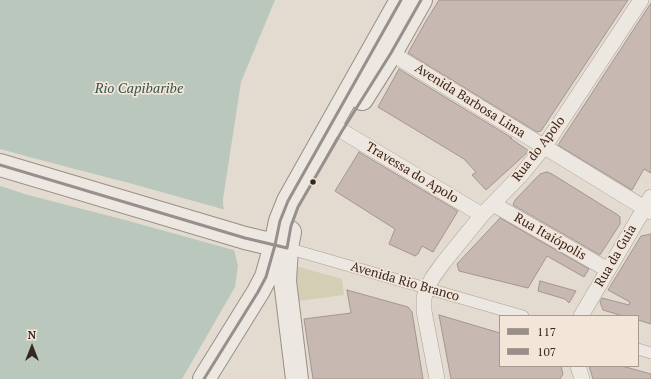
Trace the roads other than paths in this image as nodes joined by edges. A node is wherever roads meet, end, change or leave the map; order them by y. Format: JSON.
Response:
{"nodes":[{"id":1,"x":401,"y":0,"type":"edge"},
{"id":2,"x":421,"y":0,"type":"edge"},
{"id":3,"x":641,"y":0,"type":"edge"},
{"id":4,"x":391,"y":52,"type":"junction"},
{"id":5,"x":342,"y":131,"type":"junction"},
{"id":6,"x":544,"y":147,"type":"junction"},
{"id":7,"x":0,"y":165,"type":"edge"},
{"id":8,"x":493,"y":204,"type":"junction"},
{"id":9,"x":649,"y":206,"type":"edge"},
{"id":10,"x":482,"y":215,"type":"junction"},
{"id":11,"x":281,"y":246,"type":"junction"},
{"id":12,"x":608,"y":270,"type":"junction"},
{"id":13,"x":427,"y":288,"type":"junction"},
{"id":14,"x":520,"y":315,"type":"edge"},
{"id":15,"x":582,"y":315,"type":"edge"},
{"id":16,"x":639,"y":350,"type":"edge"},
{"id":17,"x":651,"y":353,"type":"edge"},
{"id":18,"x":578,"y":367,"type":"edge"},
{"id":19,"x":204,"y":379,"type":"edge"},
{"id":20,"x":297,"y":379,"type":"edge"},
{"id":21,"x":437,"y":379,"type":"edge"},
{"id":22,"x":582,"y":379,"type":"edge"}],
"edges":[{"from":1,"to":11,"type":"main road"},
{"from":2,"to":4,"type":"main road"},
{"from":3,"to":6,"type":"street","name":"Rua do Apolo"},
{"from":4,"to":5,"type":"main road"},
{"from":4,"to":6,"type":"street","name":"Avenida Barbosa Lima"},
{"from":5,"to":10,"type":"street","name":"Travessa do Apolo"},
{"from":5,"to":11,"type":"main road"},
{"from":6,"to":8,"type":"street","name":"Rua do Apolo"},
{"from":6,"to":9,"type":"street","name":"Avenida Barbosa Lima"},
{"from":7,"to":11,"type":"main road"},
{"from":8,"to":10,"type":"street","name":"Rua do Apolo"},
{"from":8,"to":12,"type":"street","name":"Rua Itaiópolis"},
{"from":9,"to":12,"type":"street","name":"Rua da Guia"},
{"from":10,"to":13,"type":"street","name":"Rua do Apolo"},
{"from":11,"to":13,"type":"street","name":"Avenida Rio Branco"},
{"from":11,"to":19,"type":"main road"},
{"from":11,"to":20,"type":"main road"},
{"from":12,"to":15,"type":"street","name":"Rua da Guia"},
{"from":13,"to":14,"type":"street","name":"Avenida Rio Branco"},
{"from":13,"to":21,"type":"street"},
{"from":16,"to":17,"type":"street"},
{"from":18,"to":22,"type":"street"}]}
